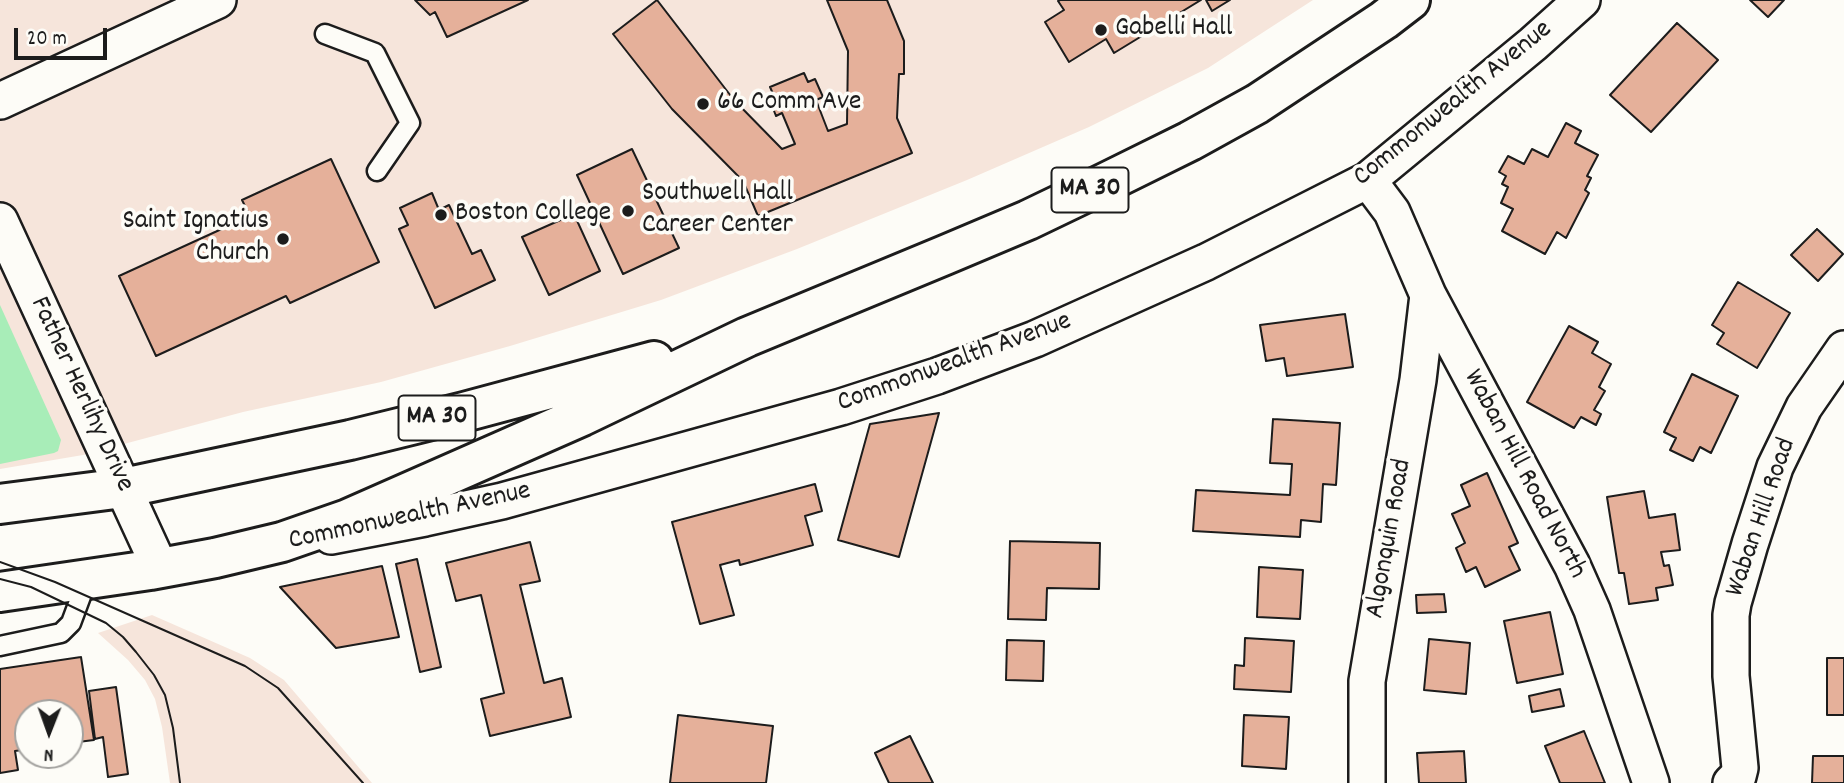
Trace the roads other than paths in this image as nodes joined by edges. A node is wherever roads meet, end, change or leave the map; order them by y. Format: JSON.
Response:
{"nodes":[{"id":1,"x":218,"y":0,"type":"edge"},
{"id":2,"x":1410,"y":0,"type":"edge"},
{"id":3,"x":1582,"y":0,"type":"edge"},
{"id":4,"x":325,"y":34,"type":"dead end"},
{"id":5,"x":0,"y":102,"type":"edge"},
{"id":6,"x":377,"y":171,"type":"dead end"},
{"id":7,"x":1368,"y":180,"type":"junction"},
{"id":8,"x":0,"y":221,"type":"edge"},
{"id":9,"x":1428,"y":295,"type":"junction"},
{"id":10,"x":747,"y":337,"type":"junction"},
{"id":11,"x":1844,"y":349,"type":"edge"},
{"id":12,"x":123,"y":488,"type":"junction"},
{"id":13,"x":0,"y":504,"type":"edge"},
{"id":14,"x":248,"y":551,"type":"junction"},
{"id":15,"x":160,"y":568,"type":"junction"},
{"id":16,"x":88,"y":578,"type":"junction"},
{"id":17,"x":0,"y":592,"type":"edge"},
{"id":18,"x":0,"y":646,"type":"edge"},
{"id":19,"x":1367,"y":783,"type":"edge"},
{"id":20,"x":1651,"y":783,"type":"edge"},
{"id":21,"x":1731,"y":783,"type":"edge"}],
"edges":[{"from":1,"to":5,"type":"street"},
{"from":2,"to":10,"type":"main road","name":"Commonwealth Avenue","number":"MA 30"},
{"from":3,"to":7,"type":"street","name":"Commonwealth Avenue"},
{"from":4,"to":6,"type":"lane"},
{"from":7,"to":9,"type":"street","name":"Waban Hill Road North"},
{"from":7,"to":14,"type":"street","name":"Commonwealth Avenue"},
{"from":8,"to":12,"type":"street","name":"Father Herlihy Drive"},
{"from":9,"to":19,"type":"street","name":"Algonquin Road"},
{"from":9,"to":20,"type":"street","name":"Waban Hill Road North"},
{"from":10,"to":12,"type":"main road","name":"Commonwealth Avenue","number":"MA 30"},
{"from":10,"to":14,"type":"main road","name":"Commonwealth Avenue","number":"MA 30"},
{"from":11,"to":21,"type":"street","name":"Waban Hill Road"},
{"from":12,"to":13,"type":"main road","name":"Commonwealth Avenue","number":"MA 30"},
{"from":12,"to":15,"type":"street","name":"Father Herlihy Drive"},
{"from":14,"to":15,"type":"main road","name":"Commonwealth Avenue","number":"MA 30"},
{"from":15,"to":16,"type":"main road","name":"Commonwealth Avenue","number":"MA 30"},
{"from":16,"to":17,"type":"main road","name":"Commonwealth Avenue","number":"MA 30"},
{"from":16,"to":18,"type":"lane"}]}
